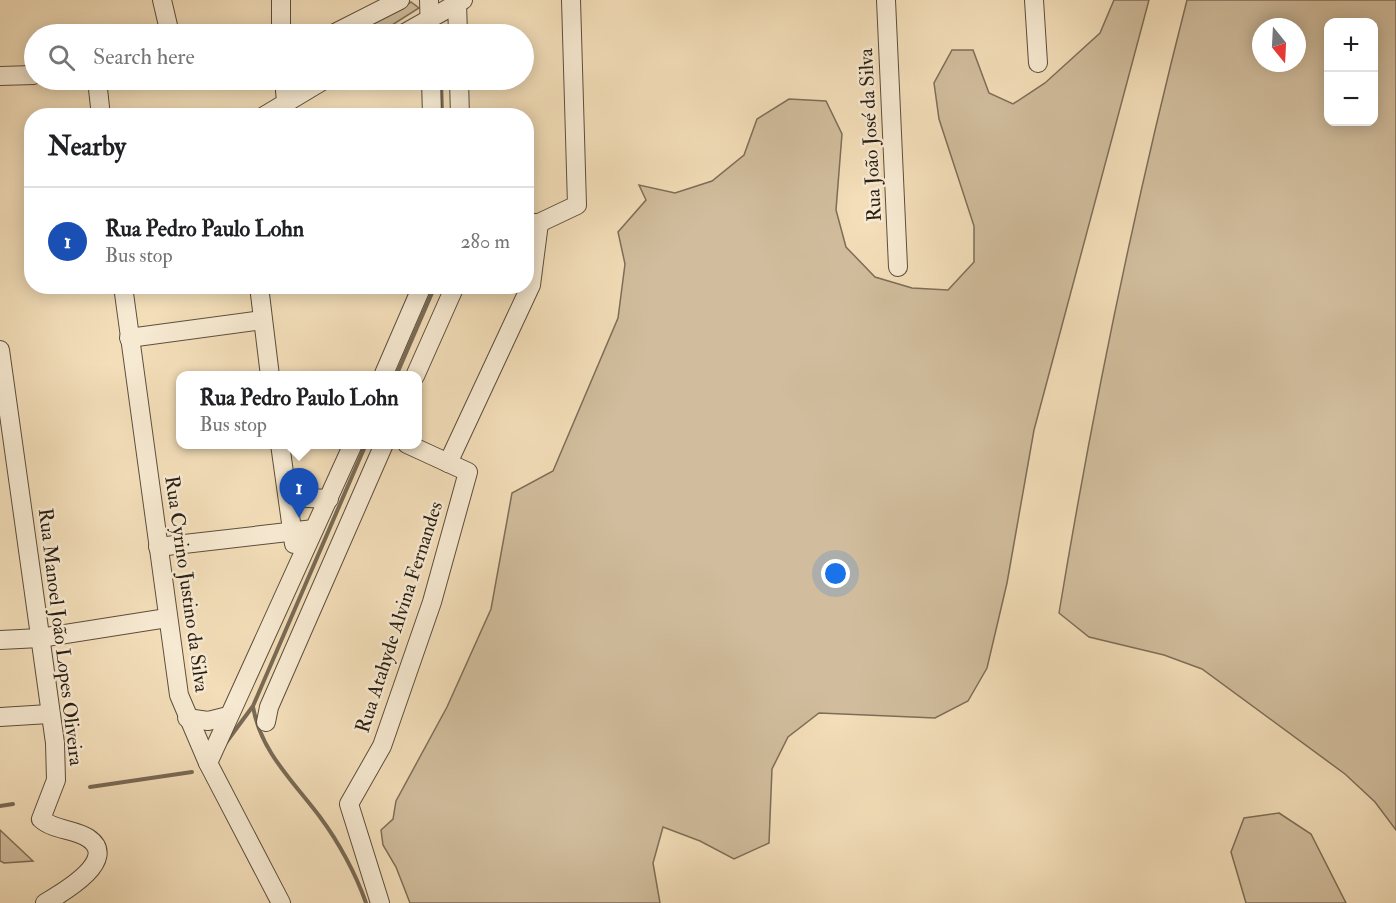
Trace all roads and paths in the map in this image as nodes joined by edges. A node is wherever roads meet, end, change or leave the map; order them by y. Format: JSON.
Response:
{"nodes":[{"id":1,"x":162,"y":0,"type":"edge"},
{"id":2,"x":281,"y":0,"type":"edge"},
{"id":3,"x":400,"y":0,"type":"edge"},
{"id":4,"x":429,"y":0,"type":"edge"},
{"id":5,"x":571,"y":0,"type":"edge"},
{"id":6,"x":886,"y":0,"type":"edge"},
{"id":7,"x":1034,"y":0,"type":"edge"},
{"id":8,"x":460,"y":2,"type":"edge"},
{"id":9,"x":168,"y":24,"type":"edge"},
{"id":10,"x":282,"y":24,"type":"edge"},
{"id":11,"x":353,"y":24,"type":"edge"},
{"id":12,"x":430,"y":24,"type":"edge"},
{"id":13,"x":434,"y":24,"type":"edge"},
{"id":14,"x":459,"y":24,"type":"edge"},
{"id":15,"x":1038,"y":63,"type":"dead end"},
{"id":16,"x":24,"y":75,"type":"edge"},
{"id":17,"x":0,"y":76,"type":"edge"},
{"id":18,"x":98,"y":90,"type":"edge"},
{"id":19,"x":285,"y":90,"type":"edge"},
{"id":20,"x":306,"y":90,"type":"edge"},
{"id":21,"x":431,"y":90,"type":"edge"},
{"id":22,"x":459,"y":90,"type":"edge"},
{"id":23,"x":286,"y":101,"type":"junction"},
{"id":24,"x":100,"y":108,"type":"edge"},
{"id":25,"x":276,"y":108,"type":"edge"},
{"id":26,"x":432,"y":108,"type":"edge"},
{"id":27,"x":460,"y":108,"type":"edge"},
{"id":28,"x":534,"y":223,"type":"edge"},
{"id":29,"x":898,"y":267,"type":"dead end"},
{"id":30,"x":124,"y":294,"type":"edge"},
{"id":31,"x":260,"y":294,"type":"edge"},
{"id":32,"x":418,"y":294,"type":"edge"},
{"id":33,"x":451,"y":294,"type":"edge"},
{"id":34,"x":527,"y":294,"type":"edge"},
{"id":35,"x":262,"y":320,"type":"junction"},
{"id":36,"x":129,"y":338,"type":"junction"},
{"id":37,"x":0,"y":350,"type":"edge"},
{"id":38,"x":269,"y":371,"type":"edge"},
{"id":39,"x":385,"y":371,"type":"edge"},
{"id":40,"x":417,"y":371,"type":"edge"},
{"id":41,"x":281,"y":449,"type":"edge"},
{"id":42,"x":351,"y":449,"type":"edge"},
{"id":43,"x":382,"y":449,"type":"edge"},
{"id":44,"x":418,"y":449,"type":"edge"},
{"id":45,"x":448,"y":463,"type":"junction"},
{"id":46,"x":288,"y":497,"type":"junction"},
{"id":47,"x":329,"y":499,"type":"junction"},
{"id":48,"x":314,"y":529,"type":"junction"},
{"id":49,"x":292,"y":531,"type":"junction"},
{"id":50,"x":158,"y":547,"type":"junction"},
{"id":51,"x":297,"y":565,"type":"junction"},
{"id":52,"x":167,"y":618,"type":"junction"},
{"id":53,"x":40,"y":638,"type":"junction"},
{"id":54,"x":0,"y":640,"type":"edge"},
{"id":55,"x":49,"y":714,"type":"junction"},
{"id":56,"x":228,"y":716,"type":"junction"},
{"id":57,"x":0,"y":717,"type":"edge"},
{"id":58,"x":187,"y":718,"type":"junction"},
{"id":59,"x":266,"y":722,"type":"dead end"},
{"id":60,"x":208,"y":763,"type":"junction"},
{"id":61,"x":45,"y":903,"type":"edge"},
{"id":62,"x":281,"y":903,"type":"edge"},
{"id":63,"x":380,"y":903,"type":"edge"}],
"edges":[{"from":1,"to":9,"type":"street"},
{"from":2,"to":10,"type":"street"},
{"from":3,"to":11,"type":"street"},
{"from":4,"to":12,"type":"street"},
{"from":5,"to":28,"type":"street"},
{"from":6,"to":29,"type":"street","name":"Rua João José da Silva"},
{"from":7,"to":15,"type":"street"},
{"from":8,"to":13,"type":"street"},
{"from":8,"to":14,"type":"street"},
{"from":16,"to":17,"type":"street"},
{"from":18,"to":24,"type":"street"},
{"from":19,"to":23,"type":"street"},
{"from":20,"to":23,"type":"street"},
{"from":21,"to":26,"type":"street"},
{"from":22,"to":27,"type":"street"},
{"from":23,"to":25,"type":"street"},
{"from":30,"to":36,"type":"street","name":"Rua Cyrino Justino da Silva"},
{"from":31,"to":35,"type":"street"},
{"from":32,"to":39,"type":"street"},
{"from":33,"to":40,"type":"street"},
{"from":34,"to":45,"type":"street"},
{"from":35,"to":36,"type":"street"},
{"from":35,"to":38,"type":"street"},
{"from":36,"to":50,"type":"street","name":"Rua Cyrino Justino da Silva"},
{"from":37,"to":53,"type":"street","name":"Rua Manoel João Lopes Oliveira"},
{"from":41,"to":46,"type":"street"},
{"from":42,"to":47,"type":"street"},
{"from":43,"to":59,"type":"street"},
{"from":44,"to":45,"type":"street","name":"Rua Atahyde Alvina Fernandes"},
{"from":45,"to":63,"type":"street","name":"Rua Atahyde Alvina Fernandes"},
{"from":46,"to":47,"type":"street"},
{"from":46,"to":49,"type":"street"},
{"from":47,"to":48,"type":"street"},
{"from":48,"to":49,"type":"street"},
{"from":48,"to":51,"type":"street"},
{"from":49,"to":50,"type":"street"},
{"from":49,"to":51,"type":"street"},
{"from":50,"to":52,"type":"street","name":"Rua Cyrino Justino da Silva"},
{"from":51,"to":56,"type":"street"},
{"from":52,"to":53,"type":"street"},
{"from":52,"to":58,"type":"street","name":"Rua Cyrino Justino da Silva"},
{"from":53,"to":54,"type":"street"},
{"from":53,"to":55,"type":"street","name":"Rua Manoel João Lopes Oliveira"},
{"from":55,"to":57,"type":"street"},
{"from":55,"to":61,"type":"street","name":"Rua Manoel João Lopes Oliveira"},
{"from":56,"to":58,"type":"street"},
{"from":56,"to":60,"type":"street"},
{"from":58,"to":60,"type":"street","name":"Rua Cyrino Justino da Silva"},
{"from":60,"to":62,"type":"street","name":"Rua Cyrino Justino da Silva"}]}
